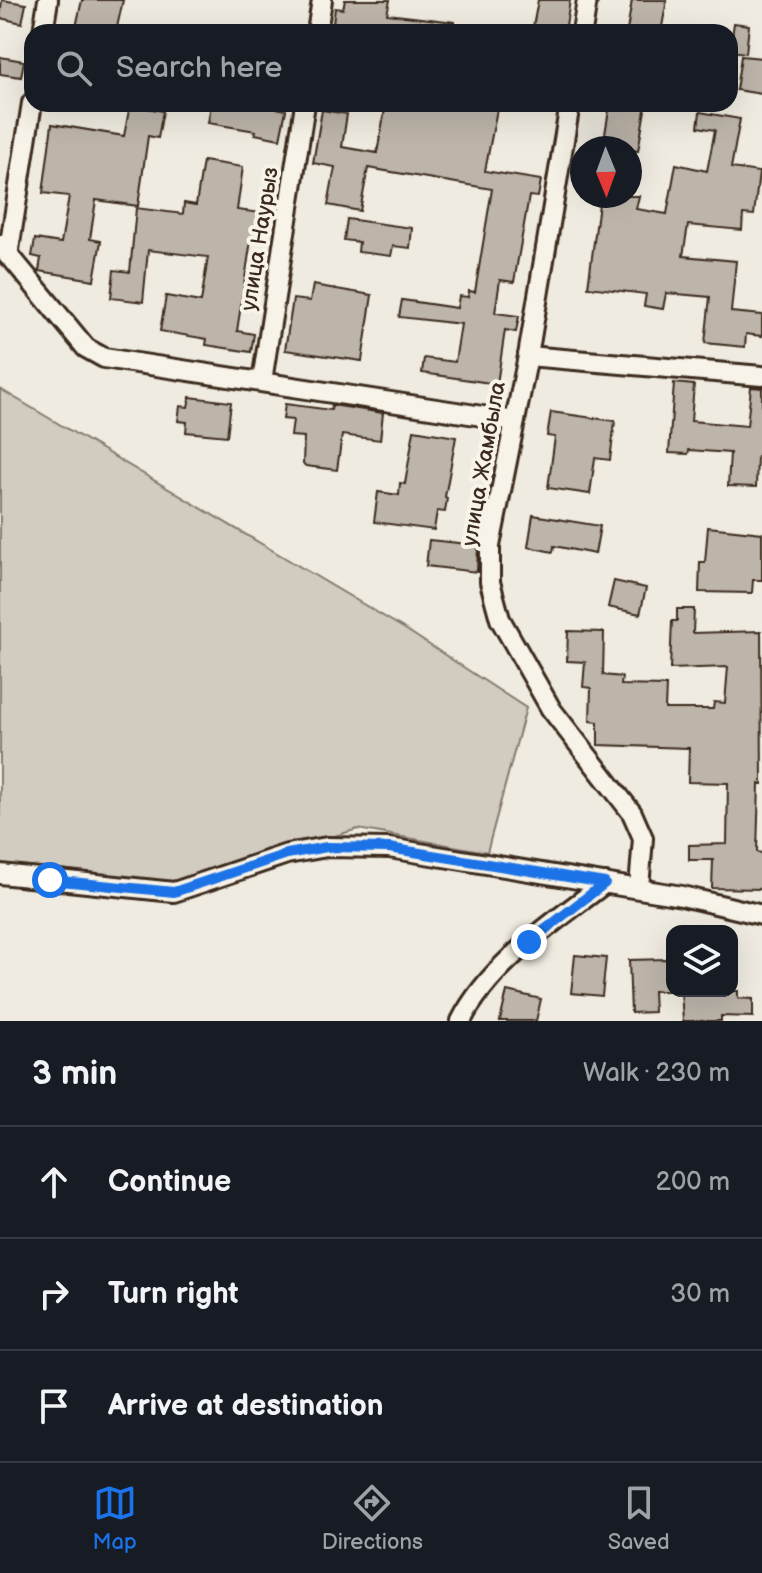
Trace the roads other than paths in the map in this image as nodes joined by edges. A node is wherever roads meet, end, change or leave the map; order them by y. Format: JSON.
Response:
{"nodes":[{"id":1,"x":48,"y":0,"type":"edge"},
{"id":2,"x":322,"y":0,"type":"edge"},
{"id":3,"x":587,"y":0,"type":"edge"},
{"id":4,"x":44,"y":24,"type":"edge"},
{"id":5,"x":318,"y":24,"type":"edge"},
{"id":6,"x":583,"y":24,"type":"edge"},
{"id":7,"x":30,"y":112,"type":"edge"},
{"id":8,"x":304,"y":112,"type":"edge"},
{"id":9,"x":569,"y":112,"type":"edge"},
{"id":10,"x":4,"y":250,"type":"edge"},
{"id":11,"x":528,"y":356,"type":"junction"},
{"id":12,"x":762,"y":376,"type":"edge"},
{"id":13,"x":262,"y":381,"type":"junction"},
{"id":14,"x":515,"y":421,"type":"junction"},
{"id":15,"x":0,"y":874,"type":"edge"},
{"id":16,"x":605,"y":883,"type":"junction"},
{"id":17,"x":639,"y":888,"type":"junction"},
{"id":18,"x":762,"y":915,"type":"edge"},
{"id":19,"x":461,"y":1021,"type":"edge"}],
"edges":[{"from":1,"to":4,"type":"street"},
{"from":2,"to":5,"type":"street"},
{"from":3,"to":6,"type":"street"},
{"from":7,"to":10,"type":"street"},
{"from":8,"to":13,"type":"street","name":"улица Наурыз"},
{"from":9,"to":11,"type":"street","name":"улица Жамбыла"},
{"from":10,"to":13,"type":"street"},
{"from":11,"to":12,"type":"street"},
{"from":11,"to":14,"type":"street","name":"улица Жамбыла"},
{"from":13,"to":14,"type":"street"},
{"from":14,"to":17,"type":"street","name":"улица Жамбыла"},
{"from":15,"to":16,"type":"street"},
{"from":16,"to":17,"type":"street"},
{"from":16,"to":19,"type":"street"},
{"from":17,"to":18,"type":"street"}]}
